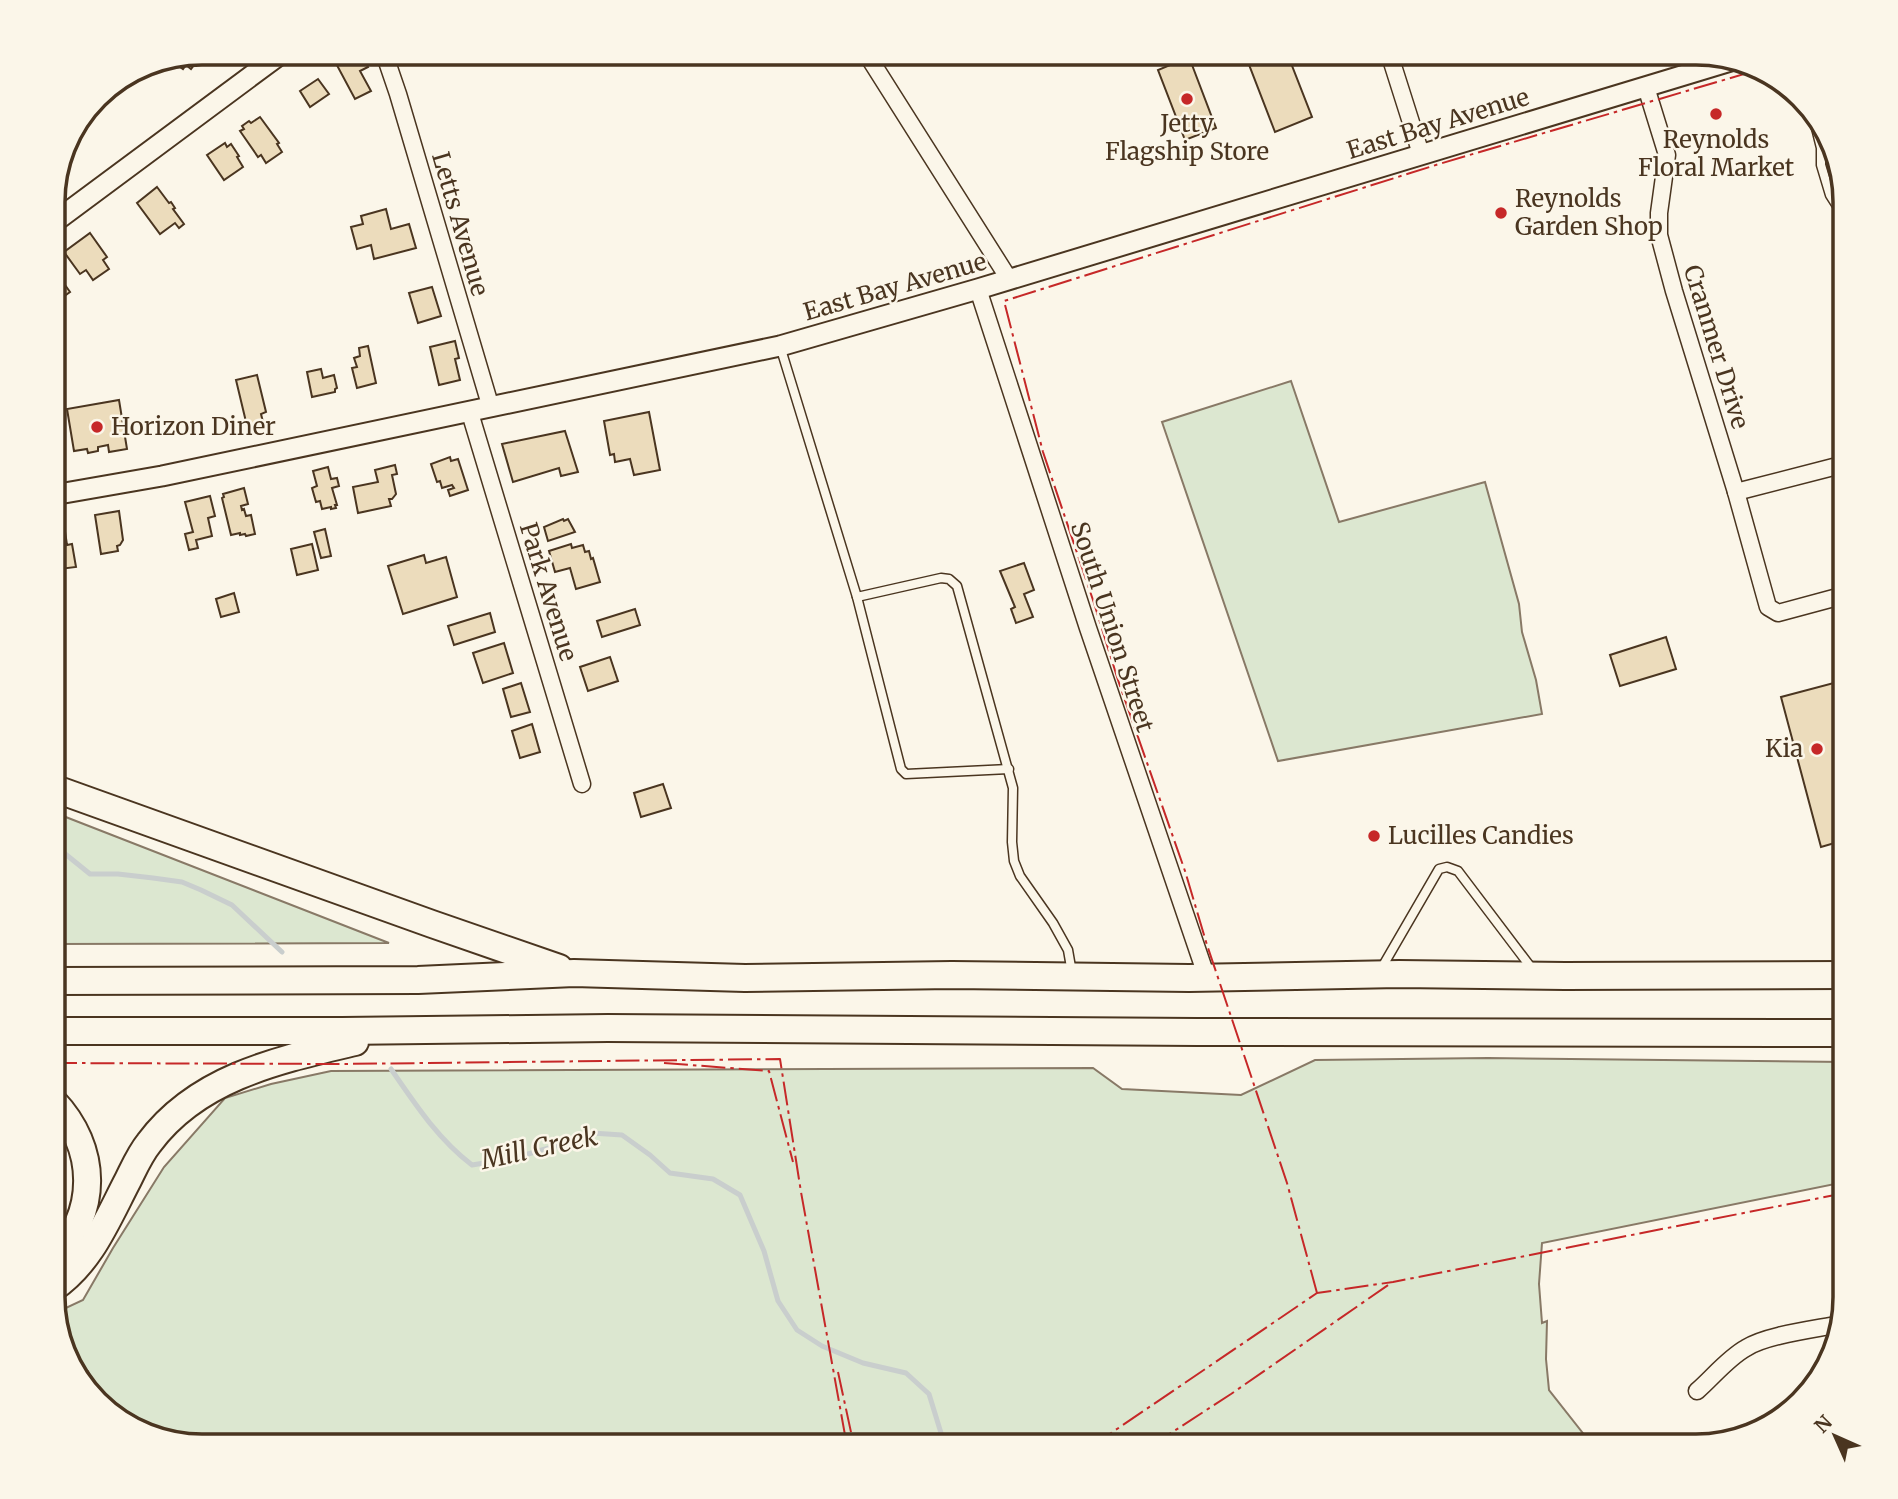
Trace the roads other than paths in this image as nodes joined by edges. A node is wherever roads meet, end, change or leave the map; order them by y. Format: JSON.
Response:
{"nodes":[{"id":1,"x":265,"y":65,"type":"edge"},
{"id":2,"x":388,"y":65,"type":"edge"},
{"id":3,"x":874,"y":65,"type":"edge"},
{"id":4,"x":1393,"y":65,"type":"edge"},
{"id":5,"x":1714,"y":66,"type":"edge"},
{"id":6,"x":1646,"y":87,"type":"junction"},
{"id":7,"x":1820,"y":142,"type":"edge"},
{"id":8,"x":1421,"y":154,"type":"junction"},
{"id":9,"x":1833,"y":199,"type":"edge"},
{"id":10,"x":65,"y":214,"type":"edge"},
{"id":11,"x":1009,"y":279,"type":"junction"},
{"id":12,"x":978,"y":289,"type":"junction"},
{"id":13,"x":780,"y":346,"type":"junction"},
{"id":14,"x":491,"y":408,"type":"junction"},
{"id":15,"x":470,"y":413,"type":"junction"},
{"id":16,"x":1833,"y":467,"type":"edge"},
{"id":17,"x":1737,"y":492,"type":"junction"},
{"id":18,"x":65,"y":493,"type":"edge"},
{"id":19,"x":857,"y":597,"type":"junction"},
{"id":20,"x":1833,"y":598,"type":"edge"},
{"id":21,"x":1009,"y":769,"type":"junction"},
{"id":22,"x":582,"y":784,"type":"dead end"},
{"id":23,"x":65,"y":792,"type":"edge"},
{"id":24,"x":574,"y":973,"type":"junction"},
{"id":25,"x":1378,"y":974,"type":"junction"},
{"id":26,"x":1833,"y":975,"type":"edge"},
{"id":27,"x":1073,"y":976,"type":"junction"},
{"id":28,"x":1537,"y":976,"type":"junction"},
{"id":29,"x":1207,"y":978,"type":"junction"},
{"id":30,"x":65,"y":981,"type":"edge"},
{"id":31,"x":404,"y":1029,"type":"junction"},
{"id":32,"x":65,"y":1031,"type":"edge"},
{"id":33,"x":1833,"y":1032,"type":"edge"},
{"id":34,"x":65,"y":1115,"type":"edge"},
{"id":35,"x":65,"y":1245,"type":"edge"},
{"id":36,"x":65,"y":1279,"type":"edge"},
{"id":37,"x":1830,"y":1326,"type":"edge"},
{"id":38,"x":1697,"y":1391,"type":"dead end"}],
"edges":[{"from":1,"to":10,"type":"street"},
{"from":2,"to":14,"type":"street","name":"Letts Avenue"},
{"from":3,"to":11,"type":"street"},
{"from":4,"to":8,"type":"street"},
{"from":5,"to":6,"type":"street","name":"East Bay Avenue"},
{"from":6,"to":8,"type":"street","name":"East Bay Avenue"},
{"from":6,"to":17,"type":"street","name":"Cranmer Drive"},
{"from":7,"to":9,"type":"lane"},
{"from":8,"to":11,"type":"street","name":"East Bay Avenue"},
{"from":11,"to":12,"type":"street","name":"East Bay Avenue"},
{"from":12,"to":13,"type":"street","name":"East Bay Avenue"},
{"from":12,"to":29,"type":"street","name":"South Union Street"},
{"from":13,"to":14,"type":"street","name":"East Bay Avenue"},
{"from":13,"to":19,"type":"lane"},
{"from":14,"to":15,"type":"street","name":"East Bay Avenue"},
{"from":15,"to":18,"type":"street","name":"East Bay Avenue"},
{"from":15,"to":22,"type":"street","name":"Park Avenue"},
{"from":16,"to":17,"type":"street"},
{"from":17,"to":20,"type":"street","name":"Cranmer Drive"},
{"from":19,"to":21,"type":"lane"},
{"from":19,"to":21,"type":"lane"},
{"from":21,"to":27,"type":"lane"},
{"from":23,"to":24,"type":"highway"},
{"from":24,"to":27,"type":"highway"},
{"from":24,"to":30,"type":"highway"},
{"from":25,"to":28,"type":"highway"},
{"from":25,"to":28,"type":"lane"},
{"from":25,"to":29,"type":"highway"},
{"from":26,"to":28,"type":"highway"},
{"from":27,"to":29,"type":"highway"},
{"from":31,"to":32,"type":"highway"},
{"from":31,"to":33,"type":"highway"},
{"from":31,"to":36,"type":"highway"},
{"from":34,"to":35,"type":"highway"},
{"from":37,"to":38,"type":"street"}]}
